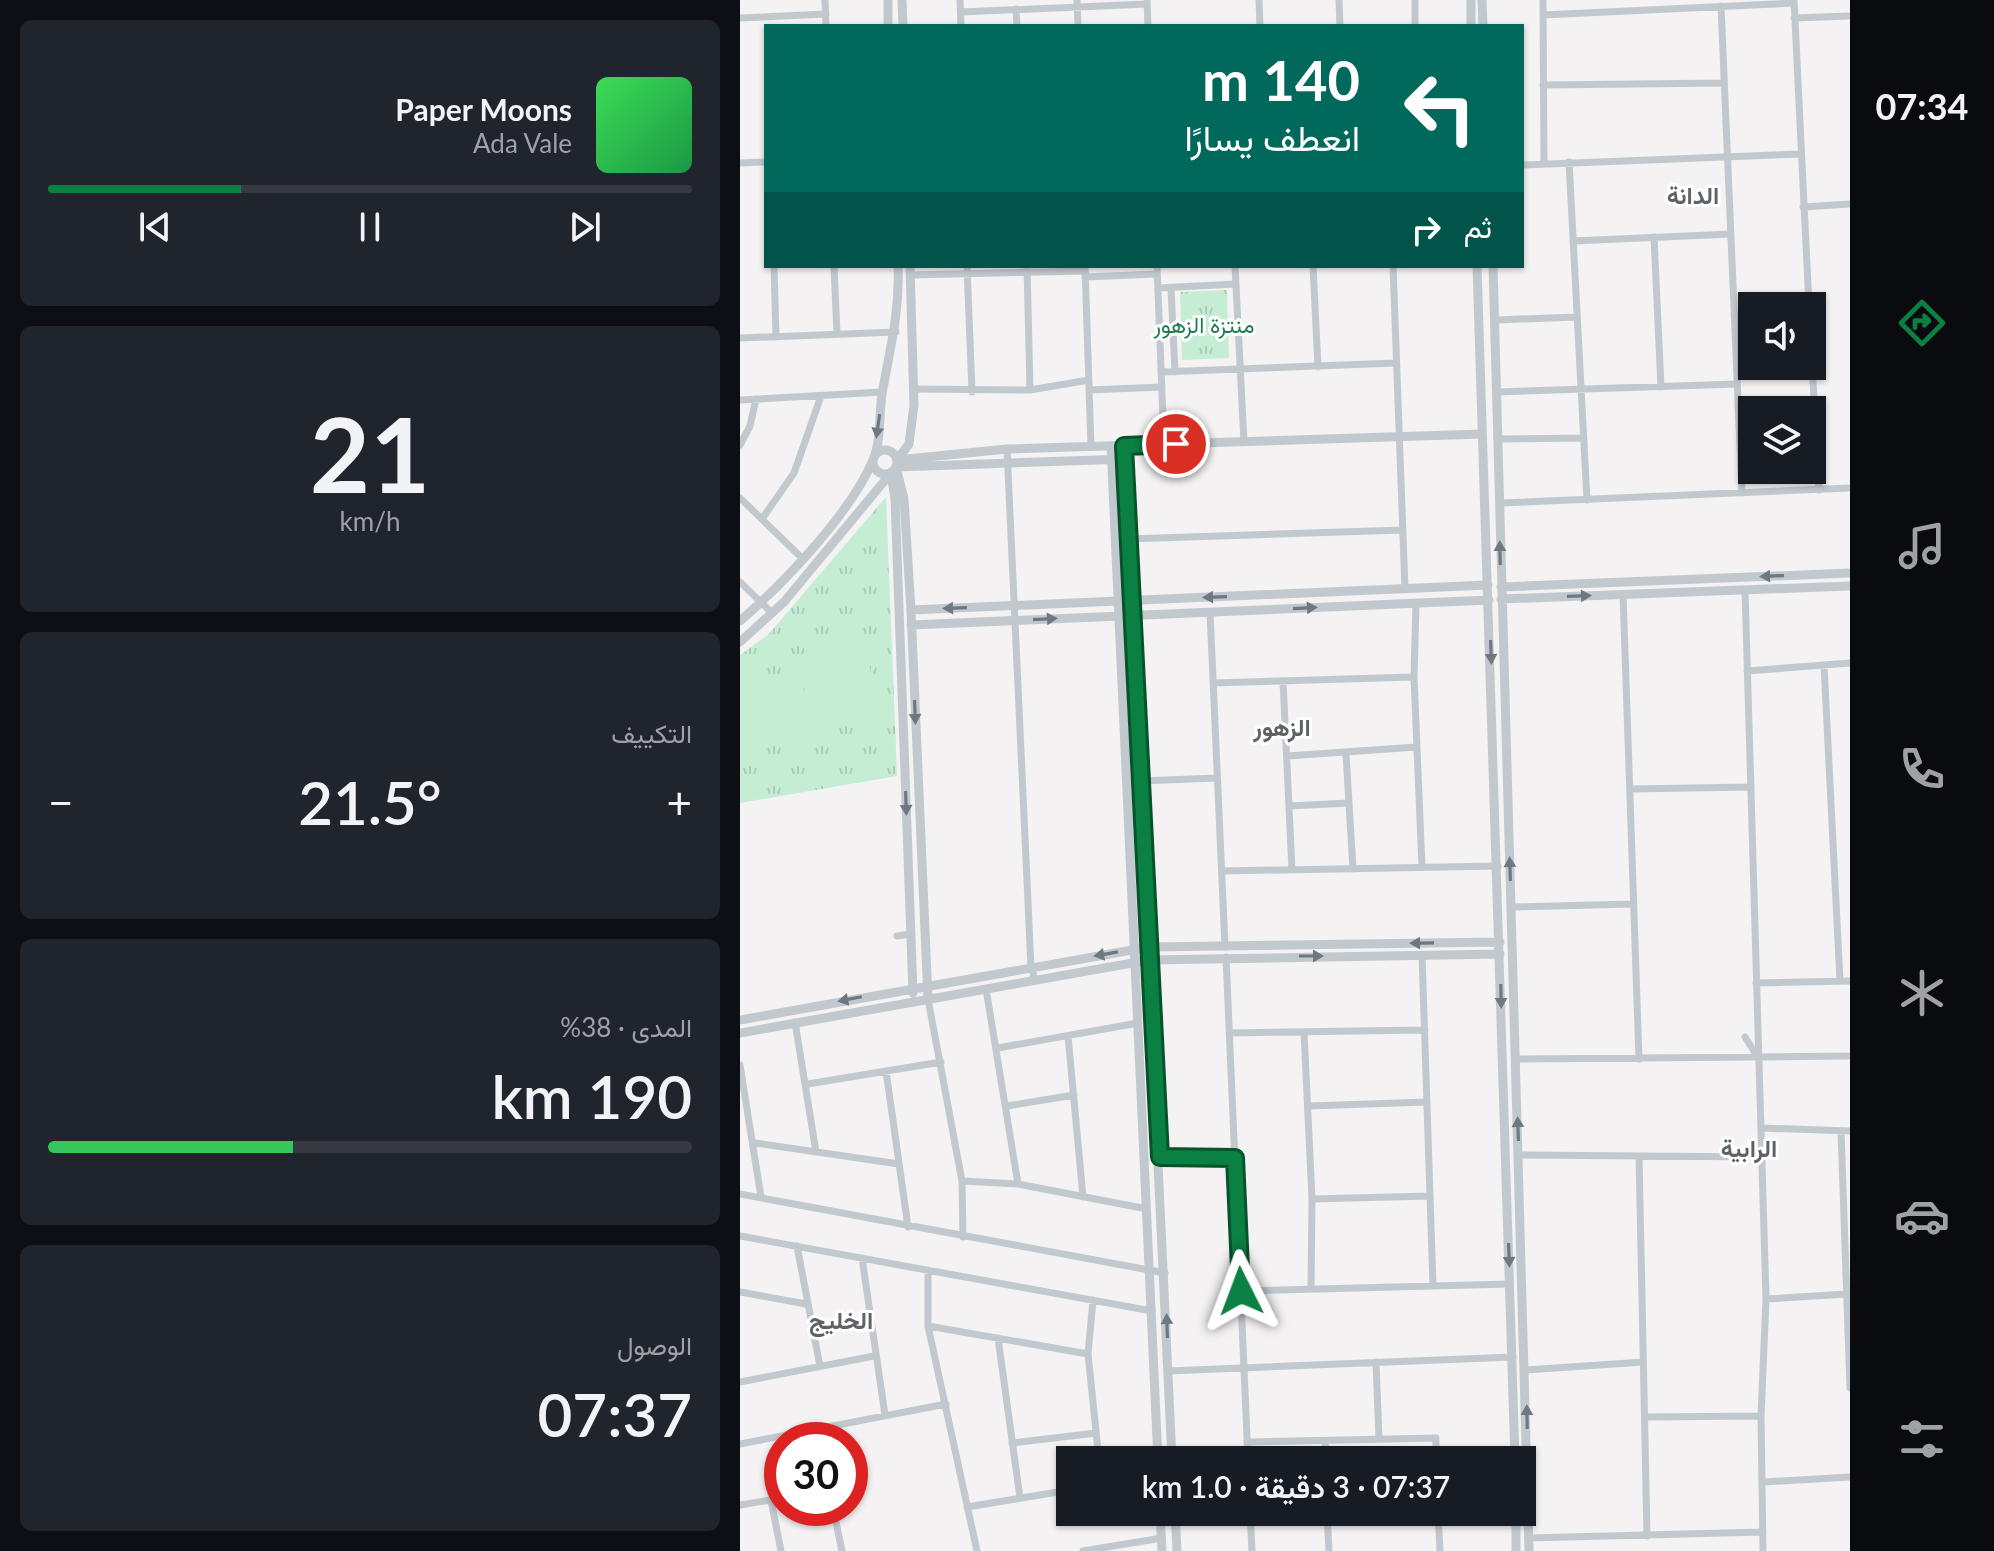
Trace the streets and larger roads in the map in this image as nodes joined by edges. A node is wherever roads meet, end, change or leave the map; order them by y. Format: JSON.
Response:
{"nodes":[{"id":1,"x":825,"y":0,"type":"edge"},
{"id":2,"x":888,"y":0,"type":"edge"},
{"id":3,"x":902,"y":0,"type":"edge"},
{"id":4,"x":960,"y":0,"type":"edge"},
{"id":5,"x":1259,"y":0,"type":"edge"},
{"id":6,"x":1339,"y":0,"type":"edge"},
{"id":7,"x":1415,"y":0,"type":"edge"},
{"id":8,"x":1471,"y":0,"type":"edge"},
{"id":9,"x":1482,"y":0,"type":"edge"},
{"id":10,"x":1543,"y":0,"type":"edge"},
{"id":11,"x":1608,"y":0,"type":"edge"},
{"id":12,"x":1794,"y":1,"type":"edge"},
{"id":13,"x":1077,"y":2,"type":"edge"},
{"id":14,"x":1147,"y":2,"type":"edge"},
{"id":15,"x":1721,"y":6,"type":"junction"},
{"id":16,"x":1016,"y":9,"type":"junction"},
{"id":17,"x":961,"y":12,"type":"junction"},
{"id":18,"x":1608,"y":12,"type":"junction"},
{"id":19,"x":826,"y":14,"type":"junction"},
{"id":20,"x":1543,"y":15,"type":"junction"},
{"id":21,"x":1850,"y":16,"type":"edge"},
{"id":22,"x":740,"y":18,"type":"edge"},
{"id":23,"x":1794,"y":18,"type":"junction"},
{"id":24,"x":766,"y":22,"type":"edge"},
{"id":25,"x":826,"y":24,"type":"edge"},
{"id":26,"x":888,"y":24,"type":"edge"},
{"id":27,"x":903,"y":24,"type":"edge"},
{"id":28,"x":961,"y":24,"type":"edge"},
{"id":29,"x":1017,"y":24,"type":"edge"},
{"id":30,"x":1078,"y":24,"type":"edge"},
{"id":31,"x":1148,"y":24,"type":"edge"},
{"id":32,"x":1260,"y":24,"type":"edge"},
{"id":33,"x":1340,"y":24,"type":"edge"},
{"id":34,"x":1415,"y":24,"type":"edge"},
{"id":35,"x":1471,"y":24,"type":"edge"},
{"id":36,"x":1483,"y":24,"type":"edge"},
{"id":37,"x":1724,"y":83,"type":"junction"},
{"id":38,"x":1543,"y":85,"type":"junction"},
{"id":39,"x":1800,"y":154,"type":"junction"},
{"id":40,"x":1727,"y":157,"type":"junction"},
{"id":41,"x":764,"y":162,"type":"edge"},
{"id":42,"x":1569,"y":162,"type":"junction"},
{"id":43,"x":740,"y":163,"type":"edge"},
{"id":44,"x":1544,"y":163,"type":"junction"},
{"id":45,"x":1524,"y":165,"type":"edge"},
{"id":46,"x":1850,"y":204,"type":"edge"},
{"id":47,"x":1803,"y":207,"type":"junction"},
{"id":48,"x":1731,"y":234,"type":"junction"},
{"id":49,"x":1654,"y":237,"type":"junction"},
{"id":50,"x":1573,"y":241,"type":"junction"},
{"id":51,"x":774,"y":268,"type":"edge"},
{"id":52,"x":834,"y":268,"type":"edge"},
{"id":53,"x":898,"y":268,"type":"edge"},
{"id":54,"x":967,"y":268,"type":"edge"},
{"id":55,"x":1235,"y":268,"type":"edge"},
{"id":56,"x":1313,"y":268,"type":"edge"},
{"id":57,"x":1393,"y":268,"type":"edge"},
{"id":58,"x":1477,"y":268,"type":"edge"},
{"id":59,"x":1493,"y":268,"type":"edge"},
{"id":60,"x":1027,"y":270,"type":"edge"},
{"id":61,"x":1157,"y":270,"type":"edge"},
{"id":62,"x":911,"y":271,"type":"edge"},
{"id":63,"x":1085,"y":271,"type":"edge"},
{"id":64,"x":967,"y":275,"type":"junction"},
{"id":65,"x":1236,"y":284,"type":"junction"},
{"id":66,"x":1158,"y":288,"type":"junction"},
{"id":67,"x":1171,"y":288,"type":"junction"},
{"id":68,"x":1808,"y":292,"type":"edge"},
{"id":69,"x":1734,"y":315,"type":"junction"},
{"id":70,"x":1738,"y":315,"type":"edge"},
{"id":71,"x":1577,"y":317,"type":"junction"},
{"id":72,"x":1495,"y":320,"type":"junction"},
{"id":73,"x":896,"y":332,"type":"junction"},
{"id":74,"x":837,"y":334,"type":"junction"},
{"id":75,"x":776,"y":337,"type":"junction"},
{"id":76,"x":740,"y":338,"type":"edge"},
{"id":77,"x":1481,"y":360,"type":"junction"},
{"id":78,"x":1396,"y":363,"type":"junction"},
{"id":79,"x":1496,"y":366,"type":"junction"},
{"id":80,"x":1318,"y":367,"type":"junction"},
{"id":81,"x":1241,"y":368,"type":"junction"},
{"id":82,"x":1161,"y":372,"type":"junction"},
{"id":83,"x":1175,"y":372,"type":"junction"},
{"id":84,"x":1089,"y":380,"type":"junction"},
{"id":85,"x":1813,"y":380,"type":"edge"},
{"id":86,"x":1737,"y":384,"type":"junction"},
{"id":87,"x":1162,"y":387,"type":"junction"},
{"id":88,"x":1661,"y":387,"type":"junction"},
{"id":89,"x":914,"y":389,"type":"junction"},
{"id":90,"x":1581,"y":389,"type":"junction"},
{"id":91,"x":1030,"y":390,"type":"junction"},
{"id":92,"x":1089,"y":390,"type":"junction"},
{"id":93,"x":882,"y":392,"type":"junction"},
{"id":94,"x":972,"y":392,"type":"junction"},
{"id":95,"x":1481,"y":392,"type":"junction"},
{"id":96,"x":1497,"y":393,"type":"junction"},
{"id":97,"x":821,"y":396,"type":"junction"},
{"id":98,"x":756,"y":399,"type":"junction"},
{"id":99,"x":740,"y":400,"type":"edge"},
{"id":100,"x":1482,"y":434,"type":"junction"},
{"id":101,"x":1399,"y":437,"type":"junction"},
{"id":102,"x":1584,"y":438,"type":"junction"},
{"id":103,"x":1498,"y":439,"type":"junction"},
{"id":104,"x":1244,"y":442,"type":"junction"},
{"id":105,"x":1164,"y":444,"type":"junction"},
{"id":106,"x":740,"y":445,"type":"edge"},
{"id":107,"x":1111,"y":446,"type":"junction"},
{"id":108,"x":1124,"y":446,"type":"junction"},
{"id":109,"x":1091,"y":447,"type":"junction"},
{"id":110,"x":1007,"y":449,"type":"junction"},
{"id":111,"x":874,"y":458,"type":"junction"},
{"id":112,"x":1111,"y":459,"type":"junction"},
{"id":113,"x":1125,"y":459,"type":"junction"},
{"id":114,"x":1007,"y":462,"type":"junction"},
{"id":115,"x":895,"y":467,"type":"junction"},
{"id":116,"x":1850,"y":488,"type":"edge"},
{"id":117,"x":1819,"y":490,"type":"junction"},
{"id":118,"x":1742,"y":493,"type":"junction"},
{"id":119,"x":740,"y":498,"type":"edge"},
{"id":120,"x":1587,"y":500,"type":"junction"},
{"id":121,"x":1500,"y":503,"type":"junction"},
{"id":122,"x":762,"y":519,"type":"junction"},
{"id":123,"x":1403,"y":530,"type":"junction"},
{"id":124,"x":1115,"y":537,"type":"junction"},
{"id":125,"x":1128,"y":542,"type":"junction"},
{"id":126,"x":803,"y":559,"type":"junction"},
{"id":127,"x":1850,"y":573,"type":"edge"},
{"id":128,"x":740,"y":582,"type":"edge"},
{"id":129,"x":1488,"y":585,"type":"junction"},
{"id":130,"x":1850,"y":586,"type":"edge"},
{"id":131,"x":1501,"y":587,"type":"junction"},
{"id":132,"x":1405,"y":589,"type":"junction"},
{"id":133,"x":1745,"y":590,"type":"junction"},
{"id":134,"x":1623,"y":594,"type":"junction"},
{"id":135,"x":1501,"y":599,"type":"junction"},
{"id":136,"x":1489,"y":600,"type":"junction"},
{"id":137,"x":1118,"y":601,"type":"junction"},
{"id":138,"x":1131,"y":601,"type":"junction"},
{"id":139,"x":761,"y":603,"type":"junction"},
{"id":140,"x":1416,"y":603,"type":"junction"},
{"id":141,"x":1013,"y":606,"type":"junction"},
{"id":142,"x":911,"y":610,"type":"junction"},
{"id":143,"x":1210,"y":612,"type":"junction"},
{"id":144,"x":772,"y":613,"type":"junction"},
{"id":145,"x":1131,"y":615,"type":"junction"},
{"id":146,"x":1119,"y":616,"type":"junction"},
{"id":147,"x":740,"y":621,"type":"edge"},
{"id":148,"x":1014,"y":621,"type":"junction"},
{"id":149,"x":911,"y":625,"type":"junction"},
{"id":150,"x":740,"y":642,"type":"edge"},
{"id":151,"x":1850,"y":663,"type":"edge"},
{"id":152,"x":1824,"y":665,"type":"junction"},
{"id":153,"x":1747,"y":671,"type":"junction"},
{"id":154,"x":1414,"y":677,"type":"junction"},
{"id":155,"x":1283,"y":681,"type":"junction"},
{"id":156,"x":1213,"y":683,"type":"junction"},
{"id":157,"x":1417,"y":747,"type":"junction"},
{"id":158,"x":1346,"y":754,"type":"junction"},
{"id":159,"x":1287,"y":756,"type":"junction"},
{"id":160,"x":1217,"y":778,"type":"junction"},
{"id":161,"x":1140,"y":781,"type":"junction"},
{"id":162,"x":1751,"y":787,"type":"junction"},
{"id":163,"x":1630,"y":789,"type":"junction"},
{"id":164,"x":1349,"y":803,"type":"junction"},
{"id":165,"x":1289,"y":806,"type":"junction"},
{"id":166,"x":1498,"y":866,"type":"junction"},
{"id":167,"x":1422,"y":867,"type":"junction"},
{"id":168,"x":1353,"y":869,"type":"junction"},
{"id":169,"x":1292,"y":870,"type":"junction"},
{"id":170,"x":1222,"y":871,"type":"junction"},
{"id":171,"x":1633,"y":904,"type":"junction"},
{"id":172,"x":1512,"y":907,"type":"junction"},
{"id":173,"x":910,"y":934,"type":"junction"},
{"id":174,"x":897,"y":936,"type":"dead end"},
{"id":175,"x":1500,"y":942,"type":"junction"},
{"id":176,"x":1149,"y":947,"type":"junction"},
{"id":177,"x":1134,"y":949,"type":"junction"},
{"id":178,"x":1226,"y":952,"type":"junction"},
{"id":179,"x":1500,"y":954,"type":"junction"},
{"id":180,"x":1422,"y":955,"type":"junction"},
{"id":181,"x":1149,"y":960,"type":"junction"},
{"id":182,"x":1135,"y":964,"type":"junction"},
{"id":183,"x":1031,"y":967,"type":"junction"},
{"id":184,"x":1840,"y":981,"type":"junction"},
{"id":185,"x":1850,"y":981,"type":"edge"},
{"id":186,"x":1029,"y":982,"type":"junction"},
{"id":187,"x":1756,"y":983,"type":"junction"},
{"id":188,"x":925,"y":985,"type":"junction"},
{"id":189,"x":912,"y":987,"type":"junction"},
{"id":190,"x":986,"y":989,"type":"junction"},
{"id":191,"x":928,"y":999,"type":"junction"},
{"id":192,"x":915,"y":1002,"type":"junction"},
{"id":193,"x":740,"y":1020,"type":"edge"},
{"id":194,"x":795,"y":1022,"type":"junction"},
{"id":195,"x":1138,"y":1023,"type":"junction"},
{"id":196,"x":1425,"y":1030,"type":"junction"},
{"id":197,"x":1304,"y":1032,"type":"junction"},
{"id":198,"x":740,"y":1033,"type":"edge"},
{"id":199,"x":1229,"y":1033,"type":"junction"},
{"id":200,"x":1068,"y":1036,"type":"junction"},
{"id":201,"x":1745,"y":1037,"type":"dead end"},
{"id":202,"x":998,"y":1048,"type":"junction"},
{"id":203,"x":1850,"y":1056,"type":"edge"},
{"id":204,"x":1759,"y":1057,"type":"junction"},
{"id":205,"x":1516,"y":1059,"type":"junction"},
{"id":206,"x":1639,"y":1059,"type":"junction"},
{"id":207,"x":941,"y":1062,"type":"junction"},
{"id":208,"x":740,"y":1065,"type":"edge"},
{"id":209,"x":886,"y":1071,"type":"junction"},
{"id":210,"x":808,"y":1084,"type":"junction"},
{"id":211,"x":743,"y":1094,"type":"edge"},
{"id":212,"x":1074,"y":1095,"type":"junction"},
{"id":213,"x":1427,"y":1102,"type":"junction"},
{"id":214,"x":1007,"y":1106,"type":"junction"},
{"id":215,"x":1309,"y":1106,"type":"junction"},
{"id":216,"x":1761,"y":1128,"type":"junction"},
{"id":217,"x":1846,"y":1131,"type":"edge"},
{"id":218,"x":755,"y":1143,"type":"junction"},
{"id":219,"x":816,"y":1152,"type":"junction"},
{"id":220,"x":1519,"y":1155,"type":"junction"},
{"id":221,"x":1639,"y":1156,"type":"junction"},
{"id":222,"x":1160,"y":1157,"type":"junction"},
{"id":223,"x":1761,"y":1157,"type":"junction"},
{"id":224,"x":1235,"y":1158,"type":"junction"},
{"id":225,"x":899,"y":1164,"type":"junction"},
{"id":226,"x":962,"y":1181,"type":"junction"},
{"id":227,"x":1018,"y":1184,"type":"junction"},
{"id":228,"x":740,"y":1194,"type":"edge"},
{"id":229,"x":1430,"y":1196,"type":"junction"},
{"id":230,"x":761,"y":1197,"type":"junction"},
{"id":231,"x":1083,"y":1197,"type":"junction"},
{"id":232,"x":1312,"y":1199,"type":"junction"},
{"id":233,"x":1147,"y":1209,"type":"junction"},
{"id":234,"x":908,"y":1227,"type":"junction"},
{"id":235,"x":740,"y":1236,"type":"edge"},
{"id":236,"x":963,"y":1237,"type":"junction"},
{"id":237,"x":797,"y":1246,"type":"junction"},
{"id":238,"x":862,"y":1258,"type":"junction"},
{"id":239,"x":928,"y":1270,"type":"junction"},
{"id":240,"x":1149,"y":1271,"type":"junction"},
{"id":241,"x":1165,"y":1273,"type":"junction"},
{"id":242,"x":1510,"y":1284,"type":"junction"},
{"id":243,"x":1433,"y":1286,"type":"junction"},
{"id":244,"x":1311,"y":1289,"type":"junction"},
{"id":245,"x":1241,"y":1291,"type":"junction"},
{"id":246,"x":740,"y":1292,"type":"edge"},
{"id":247,"x":1847,"y":1294,"type":"junction"},
{"id":248,"x":1766,"y":1299,"type":"junction"},
{"id":249,"x":1093,"y":1300,"type":"junction"},
{"id":250,"x":806,"y":1304,"type":"junction"},
{"id":251,"x":1152,"y":1311,"type":"junction"},
{"id":252,"x":928,"y":1326,"type":"junction"},
{"id":253,"x":998,"y":1338,"type":"junction"},
{"id":254,"x":1088,"y":1354,"type":"junction"},
{"id":255,"x":874,"y":1356,"type":"junction"},
{"id":256,"x":1513,"y":1357,"type":"junction"},
{"id":257,"x":1376,"y":1362,"type":"junction"},
{"id":258,"x":1643,"y":1362,"type":"junction"},
{"id":259,"x":820,"y":1366,"type":"junction"},
{"id":260,"x":1244,"y":1368,"type":"junction"},
{"id":261,"x":1526,"y":1370,"type":"junction"},
{"id":262,"x":1168,"y":1371,"type":"junction"},
{"id":263,"x":740,"y":1382,"type":"edge"},
{"id":264,"x":1850,"y":1388,"type":"edge"},
{"id":265,"x":946,"y":1404,"type":"junction"},
{"id":266,"x":885,"y":1415,"type":"junction"},
{"id":267,"x":1761,"y":1416,"type":"junction"},
{"id":268,"x":1645,"y":1417,"type":"junction"},
{"id":269,"x":851,"y":1422,"type":"edge"},
{"id":270,"x":1096,"y":1433,"type":"junction"},
{"id":271,"x":764,"y":1439,"type":"edge"},
{"id":272,"x":1379,"y":1439,"type":"junction"},
{"id":273,"x":1325,"y":1441,"type":"junction"},
{"id":274,"x":1247,"y":1442,"type":"junction"},
{"id":275,"x":1012,"y":1443,"type":"junction"},
{"id":276,"x":740,"y":1444,"type":"edge"},
{"id":277,"x":1097,"y":1446,"type":"edge"},
{"id":278,"x":1157,"y":1446,"type":"edge"},
{"id":279,"x":1171,"y":1446,"type":"edge"},
{"id":280,"x":1247,"y":1446,"type":"edge"},
{"id":281,"x":1325,"y":1446,"type":"edge"},
{"id":282,"x":1436,"y":1446,"type":"edge"},
{"id":283,"x":1515,"y":1446,"type":"edge"},
{"id":284,"x":1850,"y":1477,"type":"edge"},
{"id":285,"x":1763,"y":1482,"type":"junction"},
{"id":286,"x":1056,"y":1492,"type":"edge"},
{"id":287,"x":1020,"y":1498,"type":"junction"},
{"id":288,"x":764,"y":1501,"type":"edge"},
{"id":289,"x":740,"y":1505,"type":"edge"},
{"id":290,"x":967,"y":1507,"type":"junction"},
{"id":291,"x":776,"y":1526,"type":"edge"},
{"id":292,"x":837,"y":1526,"type":"edge"},
{"id":293,"x":1161,"y":1526,"type":"edge"},
{"id":294,"x":1176,"y":1526,"type":"edge"},
{"id":295,"x":1251,"y":1526,"type":"edge"},
{"id":296,"x":1328,"y":1526,"type":"edge"},
{"id":297,"x":1439,"y":1526,"type":"edge"},
{"id":298,"x":1516,"y":1526,"type":"edge"},
{"id":299,"x":1763,"y":1532,"type":"junction"},
{"id":300,"x":1647,"y":1536,"type":"junction"},
{"id":301,"x":1162,"y":1538,"type":"junction"},
{"id":302,"x":1528,"y":1538,"type":"junction"},
{"id":303,"x":1102,"y":1550,"type":"edge"},
{"id":304,"x":781,"y":1551,"type":"edge"},
{"id":305,"x":842,"y":1551,"type":"edge"},
{"id":306,"x":977,"y":1551,"type":"edge"},
{"id":307,"x":1083,"y":1551,"type":"edge"},
{"id":308,"x":1162,"y":1551,"type":"edge"},
{"id":309,"x":1177,"y":1551,"type":"edge"},
{"id":310,"x":1252,"y":1551,"type":"edge"},
{"id":311,"x":1329,"y":1551,"type":"edge"},
{"id":312,"x":1440,"y":1551,"type":"edge"},
{"id":313,"x":1516,"y":1551,"type":"edge"},
{"id":314,"x":1529,"y":1551,"type":"edge"},
{"id":315,"x":1763,"y":1551,"type":"edge"}],
"edges":[{"from":1,"to":19,"type":"street"},
{"from":2,"to":26,"type":"street"},
{"from":3,"to":27,"type":"street"},
{"from":4,"to":17,"type":"street"},
{"from":5,"to":32,"type":"street"},
{"from":6,"to":33,"type":"street"},
{"from":7,"to":34,"type":"street"},
{"from":8,"to":35,"type":"street"},
{"from":9,"to":36,"type":"street"},
{"from":10,"to":20,"type":"street"},
{"from":11,"to":18,"type":"street"},
{"from":12,"to":15,"type":"street"},
{"from":12,"to":23,"type":"street"},
{"from":13,"to":14,"type":"street"},
{"from":13,"to":16,"type":"street"},
{"from":13,"to":30,"type":"street"},
{"from":14,"to":31,"type":"street"},
{"from":15,"to":18,"type":"street"},
{"from":15,"to":37,"type":"street"},
{"from":16,"to":17,"type":"street"},
{"from":16,"to":29,"type":"street"},
{"from":17,"to":28,"type":"street"},
{"from":18,"to":20,"type":"street"},
{"from":19,"to":24,"type":"street"},
{"from":19,"to":25,"type":"street"},
{"from":20,"to":38,"type":"street"},
{"from":21,"to":23,"type":"street"},
{"from":22,"to":24,"type":"street"},
{"from":23,"to":39,"type":"street"},
{"from":37,"to":38,"type":"street"},
{"from":37,"to":40,"type":"street"},
{"from":38,"to":44,"type":"street"},
{"from":39,"to":40,"type":"street"},
{"from":39,"to":47,"type":"street"},
{"from":40,"to":42,"type":"street"},
{"from":40,"to":48,"type":"street"},
{"from":41,"to":43,"type":"street"},
{"from":42,"to":44,"type":"street"},
{"from":42,"to":50,"type":"street"},
{"from":44,"to":45,"type":"street"},
{"from":46,"to":47,"type":"street"},
{"from":47,"to":68,"type":"street"},
{"from":48,"to":49,"type":"street"},
{"from":48,"to":69,"type":"street"},
{"from":49,"to":50,"type":"street"},
{"from":49,"to":88,"type":"street"},
{"from":50,"to":71,"type":"street"},
{"from":51,"to":75,"type":"street"},
{"from":52,"to":74,"type":"street"},
{"from":53,"to":73,"type":"street"},
{"from":54,"to":64,"type":"street"},
{"from":55,"to":65,"type":"street"},
{"from":56,"to":80,"type":"street"},
{"from":57,"to":78,"type":"street"},
{"from":58,"to":77,"type":"street"},
{"from":59,"to":72,"type":"street"},
{"from":60,"to":63,"type":"street"},
{"from":60,"to":64,"type":"street"},
{"from":60,"to":91,"type":"street"},
{"from":61,"to":63,"type":"street"},
{"from":61,"to":66,"type":"street"},
{"from":62,"to":64,"type":"street"},
{"from":62,"to":89,"type":"street"},
{"from":63,"to":84,"type":"street"},
{"from":64,"to":94,"type":"street"},
{"from":65,"to":67,"type":"street"},
{"from":65,"to":81,"type":"street"},
{"from":66,"to":67,"type":"street"},
{"from":66,"to":82,"type":"street"},
{"from":67,"to":83,"type":"street"},
{"from":69,"to":70,"type":"street"},
{"from":69,"to":86,"type":"street"},
{"from":71,"to":72,"type":"street"},
{"from":71,"to":90,"type":"street"},
{"from":72,"to":79,"type":"street"},
{"from":73,"to":74,"type":"street"},
{"from":73,"to":93,"type":"street"},
{"from":74,"to":75,"type":"street"},
{"from":75,"to":76,"type":"street"},
{"from":77,"to":79,"type":"street"},
{"from":77,"to":95,"type":"street"},
{"from":78,"to":80,"type":"street"},
{"from":78,"to":101,"type":"street"},
{"from":79,"to":96,"type":"street"},
{"from":80,"to":81,"type":"street"},
{"from":81,"to":83,"type":"street"},
{"from":81,"to":104,"type":"street"},
{"from":82,"to":83,"type":"street"},
{"from":82,"to":87,"type":"street"},
{"from":84,"to":91,"type":"street"},
{"from":84,"to":92,"type":"street"},
{"from":85,"to":117,"type":"street"},
{"from":86,"to":88,"type":"street"},
{"from":86,"to":118,"type":"street"},
{"from":87,"to":92,"type":"street"},
{"from":87,"to":105,"type":"street"},
{"from":88,"to":90,"type":"street"},
{"from":89,"to":94,"type":"street"},
{"from":89,"to":115,"type":"street"},
{"from":90,"to":96,"type":"street"},
{"from":90,"to":102,"type":"street"},
{"from":91,"to":94,"type":"street"},
{"from":92,"to":109,"type":"street"},
{"from":93,"to":97,"type":"street"},
{"from":93,"to":111,"type":"street","one_way":true},
{"from":95,"to":96,"type":"street"},
{"from":95,"to":100,"type":"street"},
{"from":96,"to":103,"type":"street"},
{"from":97,"to":98,"type":"street"},
{"from":97,"to":122,"type":"street"},
{"from":98,"to":99,"type":"street"},
{"from":98,"to":106,"type":"street"},
{"from":100,"to":101,"type":"street"},
{"from":100,"to":129,"type":"street"},
{"from":101,"to":104,"type":"street"},
{"from":101,"to":123,"type":"street"},
{"from":102,"to":103,"type":"street"},
{"from":102,"to":120,"type":"street"},
{"from":103,"to":121,"type":"street"},
{"from":104,"to":105,"type":"street"},
{"from":105,"to":108,"type":"street"},
{"from":107,"to":108,"type":"street"},
{"from":107,"to":109,"type":"street"},
{"from":107,"to":112,"type":"street"},
{"from":108,"to":113,"type":"street"},
{"from":109,"to":110,"type":"street"},
{"from":110,"to":114,"type":"street"},
{"from":110,"to":115,"type":"street"},
{"from":111,"to":115,"type":"street"},
{"from":111,"to":115,"type":"street"},
{"from":111,"to":126,"type":"street"},
{"from":112,"to":113,"type":"street"},
{"from":112,"to":114,"type":"street"},
{"from":112,"to":124,"type":"street"},
{"from":113,"to":125,"type":"street"},
{"from":114,"to":115,"type":"street"},
{"from":114,"to":141,"type":"street"},
{"from":115,"to":142,"type":"street"},
{"from":115,"to":144,"type":"street"},
{"from":115,"to":173,"type":"street","one_way":true},
{"from":116,"to":117,"type":"street"},
{"from":117,"to":118,"type":"street"},
{"from":118,"to":120,"type":"street"},
{"from":119,"to":122,"type":"street"},
{"from":120,"to":121,"type":"street"},
{"from":131,"to":121,"type":"street","one_way":true},
{"from":122,"to":126,"type":"street"},
{"from":123,"to":125,"type":"street"},
{"from":123,"to":132,"type":"street"},
{"from":124,"to":125,"type":"street"},
{"from":124,"to":137,"type":"street"},
{"from":125,"to":138,"type":"street"},
{"from":126,"to":139,"type":"street"},
{"from":127,"to":131,"type":"street","one_way":true},
{"from":128,"to":139,"type":"street"},
{"from":129,"to":132,"type":"street"},
{"from":129,"to":136,"type":"street"},
{"from":130,"to":133,"type":"street"},
{"from":131,"to":135,"type":"street"},
{"from":132,"to":138,"type":"street","one_way":true},
{"from":133,"to":134,"type":"street"},
{"from":133,"to":153,"type":"street"},
{"from":135,"to":134,"type":"street","one_way":true},
{"from":134,"to":163,"type":"street"},
{"from":172,"to":135,"type":"street","one_way":true},
{"from":136,"to":140,"type":"street"},
{"from":136,"to":166,"type":"street","one_way":true},
{"from":137,"to":138,"type":"street"},
{"from":137,"to":141,"type":"street"},
{"from":137,"to":146,"type":"street"},
{"from":138,"to":145,"type":"street"},
{"from":139,"to":144,"type":"street"},
{"from":139,"to":147,"type":"street"},
{"from":143,"to":140,"type":"street","one_way":true},
{"from":140,"to":154,"type":"street"},
{"from":141,"to":142,"type":"street","one_way":true},
{"from":141,"to":148,"type":"street"},
{"from":142,"to":149,"type":"street"},
{"from":143,"to":145,"type":"street"},
{"from":143,"to":156,"type":"street"},
{"from":144,"to":150,"type":"street"},
{"from":145,"to":146,"type":"street"},
{"from":145,"to":161,"type":"street"},
{"from":148,"to":146,"type":"street","one_way":true},
{"from":146,"to":177,"type":"street"},
{"from":148,"to":149,"type":"street"},
{"from":148,"to":183,"type":"street"},
{"from":149,"to":188,"type":"street","one_way":true},
{"from":151,"to":152,"type":"street"},
{"from":152,"to":153,"type":"street"},
{"from":152,"to":184,"type":"street"},
{"from":153,"to":162,"type":"street"},
{"from":154,"to":155,"type":"street"},
{"from":154,"to":157,"type":"street"},
{"from":155,"to":156,"type":"street"},
{"from":155,"to":159,"type":"street"},
{"from":156,"to":160,"type":"street"},
{"from":157,"to":158,"type":"street"},
{"from":157,"to":167,"type":"street"},
{"from":158,"to":159,"type":"street"},
{"from":158,"to":164,"type":"street"},
{"from":159,"to":165,"type":"street"},
{"from":160,"to":161,"type":"street"},
{"from":160,"to":170,"type":"street"},
{"from":161,"to":176,"type":"street"},
{"from":162,"to":163,"type":"street"},
{"from":162,"to":187,"type":"street"},
{"from":163,"to":171,"type":"street"},
{"from":164,"to":165,"type":"street"},
{"from":164,"to":168,"type":"street"},
{"from":165,"to":169,"type":"street"},
{"from":166,"to":167,"type":"street"},
{"from":166,"to":175,"type":"street"},
{"from":167,"to":168,"type":"street"},
{"from":168,"to":169,"type":"street"},
{"from":169,"to":170,"type":"street"},
{"from":170,"to":178,"type":"street"},
{"from":171,"to":172,"type":"street"},
{"from":171,"to":206,"type":"street"},
{"from":172,"to":205,"type":"street"},
{"from":173,"to":174,"type":"street"},
{"from":173,"to":189,"type":"street"},
{"from":175,"to":178,"type":"street","one_way":true},
{"from":175,"to":179,"type":"street"},
{"from":176,"to":177,"type":"street"},
{"from":176,"to":178,"type":"street"},
{"from":176,"to":181,"type":"street"},
{"from":177,"to":182,"type":"street"},
{"from":177,"to":183,"type":"street","one_way":true},
{"from":178,"to":180,"type":"street","one_way":true},
{"from":178,"to":181,"type":"street"},
{"from":178,"to":199,"type":"street"},
{"from":179,"to":180,"type":"street"},
{"from":179,"to":242,"type":"street","one_way":true},
{"from":180,"to":196,"type":"street"},
{"from":181,"to":182,"type":"street"},
{"from":181,"to":222,"type":"street"},
{"from":182,"to":186,"type":"street"},
{"from":182,"to":195,"type":"street"},
{"from":183,"to":186,"type":"street"},
{"from":183,"to":188,"type":"street"},
{"from":184,"to":185,"type":"street"},
{"from":184,"to":187,"type":"street"},
{"from":186,"to":190,"type":"street"},
{"from":187,"to":204,"type":"street"},
{"from":188,"to":189,"type":"street"},
{"from":188,"to":191,"type":"street"},
{"from":189,"to":192,"type":"street"},
{"from":189,"to":193,"type":"street","one_way":true},
{"from":190,"to":191,"type":"street"},
{"from":190,"to":202,"type":"street"},
{"from":191,"to":192,"type":"street"},
{"from":191,"to":207,"type":"street"},
{"from":192,"to":194,"type":"street"},
{"from":194,"to":198,"type":"street"},
{"from":194,"to":210,"type":"street"},
{"from":195,"to":200,"type":"street"},
{"from":195,"to":233,"type":"street"},
{"from":196,"to":197,"type":"street"},
{"from":196,"to":213,"type":"street"},
{"from":197,"to":199,"type":"street"},
{"from":197,"to":215,"type":"street"},
{"from":199,"to":224,"type":"street"},
{"from":200,"to":202,"type":"street"},
{"from":200,"to":212,"type":"street"},
{"from":201,"to":204,"type":"street"},
{"from":202,"to":214,"type":"street"},
{"from":203,"to":204,"type":"street"},
{"from":204,"to":206,"type":"street"},
{"from":204,"to":216,"type":"street"},
{"from":205,"to":206,"type":"street"},
{"from":220,"to":205,"type":"street","one_way":true},
{"from":207,"to":209,"type":"street"},
{"from":207,"to":226,"type":"street"},
{"from":208,"to":211,"type":"street"},
{"from":209,"to":210,"type":"street"},
{"from":209,"to":225,"type":"street"},
{"from":210,"to":219,"type":"street"},
{"from":211,"to":218,"type":"street"},
{"from":212,"to":214,"type":"street"},
{"from":212,"to":231,"type":"street"},
{"from":213,"to":215,"type":"street"},
{"from":213,"to":229,"type":"street"},
{"from":214,"to":227,"type":"street"},
{"from":215,"to":232,"type":"street"},
{"from":216,"to":217,"type":"street"},
{"from":216,"to":223,"type":"street"},
{"from":217,"to":247,"type":"street"},
{"from":218,"to":219,"type":"street"},
{"from":218,"to":230,"type":"street"},
{"from":219,"to":225,"type":"street"},
{"from":220,"to":221,"type":"street"},
{"from":220,"to":261,"type":"street"},
{"from":221,"to":223,"type":"street"},
{"from":221,"to":258,"type":"street"},
{"from":222,"to":224,"type":"street"},
{"from":222,"to":241,"type":"street"},
{"from":223,"to":248,"type":"street"},
{"from":224,"to":245,"type":"street"},
{"from":225,"to":234,"type":"street"},
{"from":226,"to":227,"type":"street"},
{"from":226,"to":236,"type":"street"},
{"from":227,"to":231,"type":"street"},
{"from":228,"to":230,"type":"street"},
{"from":229,"to":232,"type":"street"},
{"from":229,"to":243,"type":"street"},
{"from":230,"to":234,"type":"street"},
{"from":231,"to":233,"type":"street"},
{"from":232,"to":244,"type":"street"},
{"from":233,"to":240,"type":"street"},
{"from":234,"to":236,"type":"street"},
{"from":235,"to":237,"type":"street"},
{"from":236,"to":240,"type":"street"},
{"from":237,"to":238,"type":"street"},
{"from":237,"to":250,"type":"street"},
{"from":238,"to":239,"type":"street"},
{"from":238,"to":255,"type":"street"},
{"from":239,"to":249,"type":"street"},
{"from":239,"to":252,"type":"street"},
{"from":240,"to":241,"type":"street"},
{"from":240,"to":251,"type":"street"},
{"from":262,"to":241,"type":"street","one_way":true},
{"from":242,"to":243,"type":"street"},
{"from":242,"to":256,"type":"street"},
{"from":243,"to":244,"type":"street"},
{"from":244,"to":245,"type":"street"},
{"from":245,"to":260,"type":"street"},
{"from":246,"to":250,"type":"street"},
{"from":247,"to":248,"type":"street"},
{"from":247,"to":264,"type":"street"},
{"from":248,"to":267,"type":"street"},
{"from":249,"to":251,"type":"street"},
{"from":249,"to":254,"type":"street"},
{"from":250,"to":259,"type":"street"},
{"from":251,"to":278,"type":"street"},
{"from":252,"to":253,"type":"street"},
{"from":252,"to":265,"type":"street"},
{"from":253,"to":254,"type":"street"},
{"from":253,"to":275,"type":"street"},
{"from":254,"to":270,"type":"street"},
{"from":255,"to":259,"type":"street"},
{"from":255,"to":266,"type":"street"},
{"from":256,"to":257,"type":"street"},
{"from":256,"to":283,"type":"street"},
{"from":257,"to":260,"type":"street"},
{"from":257,"to":272,"type":"street"},
{"from":258,"to":261,"type":"street"},
{"from":258,"to":268,"type":"street"},
{"from":259,"to":263,"type":"street"},
{"from":260,"to":262,"type":"street"},
{"from":260,"to":274,"type":"street"},
{"from":302,"to":261,"type":"street","one_way":true},
{"from":262,"to":279,"type":"street"},
{"from":265,"to":266,"type":"street"},
{"from":265,"to":290,"type":"street"},
{"from":266,"to":269,"type":"street"},
{"from":267,"to":268,"type":"street"},
{"from":267,"to":285,"type":"street"},
{"from":268,"to":300,"type":"street"},
{"from":270,"to":275,"type":"street"},
{"from":270,"to":277,"type":"street"},
{"from":271,"to":276,"type":"street"},
{"from":272,"to":273,"type":"street"},
{"from":272,"to":282,"type":"street"},
{"from":273,"to":274,"type":"street"},
{"from":273,"to":281,"type":"street"},
{"from":274,"to":280,"type":"street"},
{"from":275,"to":287,"type":"street"},
{"from":284,"to":285,"type":"street"},
{"from":285,"to":299,"type":"street"},
{"from":286,"to":287,"type":"street"},
{"from":287,"to":290,"type":"street"},
{"from":288,"to":289,"type":"street"},
{"from":290,"to":306,"type":"street"},
{"from":291,"to":304,"type":"street"},
{"from":292,"to":305,"type":"street"},
{"from":293,"to":301,"type":"street"},
{"from":294,"to":309,"type":"street"},
{"from":295,"to":310,"type":"street"},
{"from":296,"to":311,"type":"street"},
{"from":297,"to":312,"type":"street"},
{"from":298,"to":313,"type":"street"},
{"from":299,"to":300,"type":"street"},
{"from":299,"to":315,"type":"street"},
{"from":300,"to":302,"type":"street"},
{"from":301,"to":303,"type":"street"},
{"from":301,"to":308,"type":"street"},
{"from":302,"to":314,"type":"street"},
{"from":303,"to":307,"type":"street"}]}
